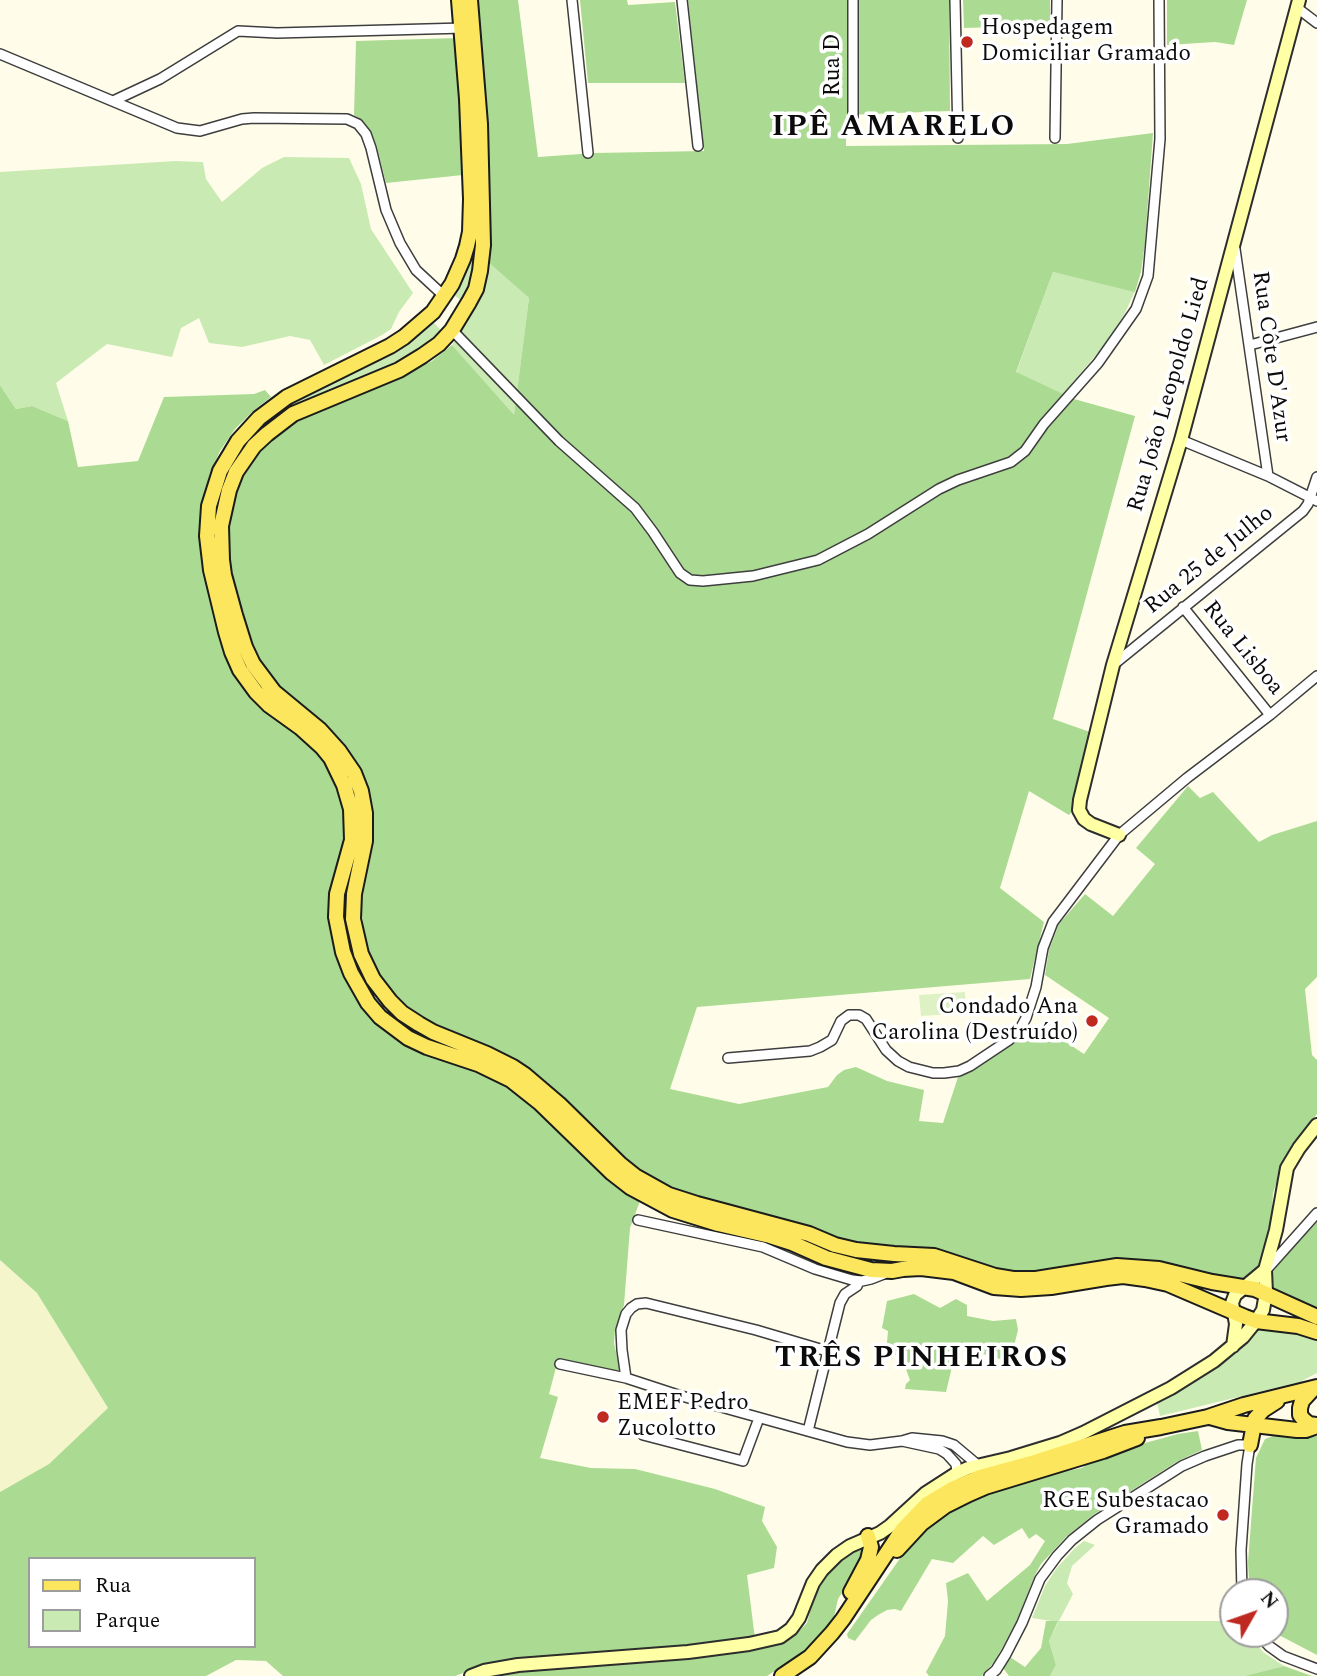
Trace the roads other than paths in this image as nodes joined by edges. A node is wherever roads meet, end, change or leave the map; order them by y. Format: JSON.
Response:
{"nodes":[{"id":1,"x":459,"y":0,"type":"edge"},
{"id":2,"x":470,"y":0,"type":"edge"},
{"id":3,"x":572,"y":0,"type":"edge"},
{"id":4,"x":682,"y":0,"type":"edge"},
{"id":5,"x":853,"y":0,"type":"edge"},
{"id":6,"x":955,"y":0,"type":"edge"},
{"id":7,"x":1056,"y":0,"type":"edge"},
{"id":8,"x":1159,"y":0,"type":"edge"},
{"id":9,"x":1298,"y":4,"type":"edge"},
{"id":10,"x":1317,"y":23,"type":"edge"},
{"id":11,"x":468,"y":28,"type":"junction"},
{"id":12,"x":0,"y":54,"type":"edge"},
{"id":13,"x":113,"y":101,"type":"junction"},
{"id":14,"x":853,"y":130,"type":"dead end"},
{"id":15,"x":958,"y":138,"type":"dead end"},
{"id":16,"x":1055,"y":138,"type":"dead end"},
{"id":17,"x":698,"y":146,"type":"dead end"},
{"id":18,"x":589,"y":153,"type":"dead end"},
{"id":19,"x":1234,"y":244,"type":"junction"},
{"id":20,"x":444,"y":296,"type":"junction"},
{"id":21,"x":433,"y":312,"type":"junction"},
{"id":22,"x":464,"y":312,"type":"junction"},
{"id":23,"x":1317,"y":327,"type":"edge"},
{"id":24,"x":452,"y":330,"type":"junction"},
{"id":25,"x":1250,"y":345,"type":"junction"},
{"id":26,"x":1181,"y":440,"type":"junction"},
{"id":27,"x":1268,"y":476,"type":"junction"},
{"id":28,"x":1317,"y":477,"type":"edge"},
{"id":29,"x":1313,"y":500,"type":"edge"},
{"id":30,"x":1183,"y":607,"type":"junction"},
{"id":31,"x":1113,"y":665,"type":"junction"},
{"id":32,"x":1317,"y":676,"type":"edge"},
{"id":33,"x":1270,"y":715,"type":"junction"},
{"id":34,"x":1119,"y":835,"type":"junction"},
{"id":35,"x":728,"y":1058,"type":"dead end"},
{"id":36,"x":1317,"y":1125,"type":"edge"},
{"id":37,"x":1317,"y":1213,"type":"edge"},
{"id":38,"x":638,"y":1220,"type":"dead end"},
{"id":39,"x":913,"y":1256,"type":"junction"},
{"id":40,"x":821,"y":1264,"type":"junction"},
{"id":41,"x":1265,"y":1270,"type":"junction"},
{"id":42,"x":892,"y":1271,"type":"junction"},
{"id":43,"x":859,"y":1281,"type":"junction"},
{"id":44,"x":1243,"y":1287,"type":"junction"},
{"id":45,"x":1266,"y":1293,"type":"junction"},
{"id":46,"x":1233,"y":1312,"type":"junction"},
{"id":47,"x":1317,"y":1317,"type":"edge"},
{"id":48,"x":1256,"y":1321,"type":"junction"},
{"id":49,"x":1317,"y":1332,"type":"edge"},
{"id":50,"x":1233,"y":1346,"type":"junction"},
{"id":51,"x":828,"y":1351,"type":"junction"},
{"id":52,"x":560,"y":1364,"type":"dead end"},
{"id":53,"x":626,"y":1378,"type":"junction"},
{"id":54,"x":1316,"y":1386,"type":"edge"},
{"id":55,"x":1289,"y":1395,"type":"junction"},
{"id":56,"x":1208,"y":1417,"type":"junction"},
{"id":57,"x":760,"y":1418,"type":"junction"},
{"id":58,"x":1253,"y":1425,"type":"junction"},
{"id":59,"x":1317,"y":1426,"type":"edge"},
{"id":60,"x":1275,"y":1428,"type":"junction"},
{"id":61,"x":808,"y":1431,"type":"junction"},
{"id":62,"x":643,"y":1435,"type":"dead end"},
{"id":63,"x":941,"y":1445,"type":"junction"},
{"id":64,"x":1250,"y":1445,"type":"junction"},
{"id":65,"x":979,"y":1466,"type":"junction"},
{"id":66,"x":957,"y":1473,"type":"junction"},
{"id":67,"x":868,"y":1536,"type":"junction"},
{"id":68,"x":1242,"y":1578,"type":"edge"},
{"id":69,"x":843,"y":1619,"type":"junction"},
{"id":70,"x":1272,"y":1648,"type":"edge"},
{"id":71,"x":1317,"y":1669,"type":"edge"},
{"id":72,"x":471,"y":1676,"type":"edge"},
{"id":73,"x":782,"y":1676,"type":"edge"},
{"id":74,"x":989,"y":1676,"type":"edge"}],
"edges":[{"from":1,"to":11,"type":"main road"},
{"from":2,"to":11,"type":"main road"},
{"from":3,"to":18,"type":"street"},
{"from":4,"to":17,"type":"street"},
{"from":5,"to":14,"type":"street","name":"Rua D"},
{"from":6,"to":15,"type":"street"},
{"from":7,"to":16,"type":"street"},
{"from":8,"to":24,"type":"street"},
{"from":9,"to":10,"type":"street"},
{"from":9,"to":19,"type":"street","name":"Rua João Leopoldo Lied"},
{"from":11,"to":13,"type":"street"},
{"from":11,"to":20,"type":"main road"},
{"from":11,"to":22,"type":"main road"},
{"from":12,"to":13,"type":"street"},
{"from":13,"to":20,"type":"street"},
{"from":19,"to":25,"type":"street","name":"Rua Côte D'Azur"},
{"from":19,"to":26,"type":"street","name":"Rua João Leopoldo Lied"},
{"from":20,"to":21,"type":"main road"},
{"from":20,"to":22,"type":"main road"},
{"from":21,"to":24,"type":"main road"},
{"from":21,"to":40,"type":"main road"},
{"from":22,"to":24,"type":"main road"},
{"from":23,"to":25,"type":"street"},
{"from":24,"to":39,"type":"main road"},
{"from":25,"to":27,"type":"street","name":"Rua Côte D'Azur"},
{"from":26,"to":27,"type":"street"},
{"from":26,"to":31,"type":"street","name":"Rua João Leopoldo Lied"},
{"from":27,"to":29,"type":"street"},
{"from":28,"to":29,"type":"street","name":"Rua 25 de Julho"},
{"from":29,"to":30,"type":"street","name":"Rua 25 de Julho"},
{"from":30,"to":31,"type":"street","name":"Rua 25 de Julho"},
{"from":30,"to":33,"type":"street","name":"Rua Lisboa"},
{"from":31,"to":34,"type":"street","name":"Rua João Leopoldo Lied"},
{"from":32,"to":33,"type":"street"},
{"from":33,"to":34,"type":"street"},
{"from":34,"to":35,"type":"street"},
{"from":36,"to":41,"type":"street"},
{"from":37,"to":41,"type":"street"},
{"from":38,"to":40,"type":"street"},
{"from":39,"to":40,"type":"main road"},
{"from":39,"to":44,"type":"main road"},
{"from":40,"to":42,"type":"main road"},
{"from":40,"to":43,"type":"street"},
{"from":41,"to":44,"type":"street"},
{"from":41,"to":45,"type":"street"},
{"from":42,"to":43,"type":"street"},
{"from":42,"to":46,"type":"main road"},
{"from":43,"to":51,"type":"street"},
{"from":44,"to":45,"type":"main road"},
{"from":44,"to":46,"type":"street"},
{"from":45,"to":47,"type":"main road"},
{"from":45,"to":48,"type":"street"},
{"from":46,"to":48,"type":"main road"},
{"from":46,"to":50,"type":"street"},
{"from":48,"to":49,"type":"main road"},
{"from":48,"to":50,"type":"street"},
{"from":50,"to":65,"type":"street"},
{"from":51,"to":53,"type":"street"},
{"from":51,"to":61,"type":"street"},
{"from":52,"to":53,"type":"street"},
{"from":53,"to":57,"type":"street"},
{"from":54,"to":55,"type":"main road"},
{"from":54,"to":59,"type":"main road"},
{"from":55,"to":56,"type":"main road"},
{"from":55,"to":58,"type":"main road"},
{"from":56,"to":58,"type":"main road"},
{"from":56,"to":69,"type":"main road"},
{"from":57,"to":61,"type":"street"},
{"from":57,"to":62,"type":"street"},
{"from":58,"to":60,"type":"main road"},
{"from":58,"to":64,"type":"main road"},
{"from":59,"to":60,"type":"main road"},
{"from":60,"to":64,"type":"main road"},
{"from":61,"to":63,"type":"street"},
{"from":63,"to":65,"type":"street"},
{"from":63,"to":66,"type":"street"},
{"from":64,"to":68,"type":"street"},
{"from":64,"to":74,"type":"street"},
{"from":65,"to":66,"type":"street"},
{"from":66,"to":67,"type":"street"},
{"from":67,"to":69,"type":"main road"},
{"from":67,"to":72,"type":"street"},
{"from":69,"to":73,"type":"main road"},
{"from":70,"to":71,"type":"street"}]}
